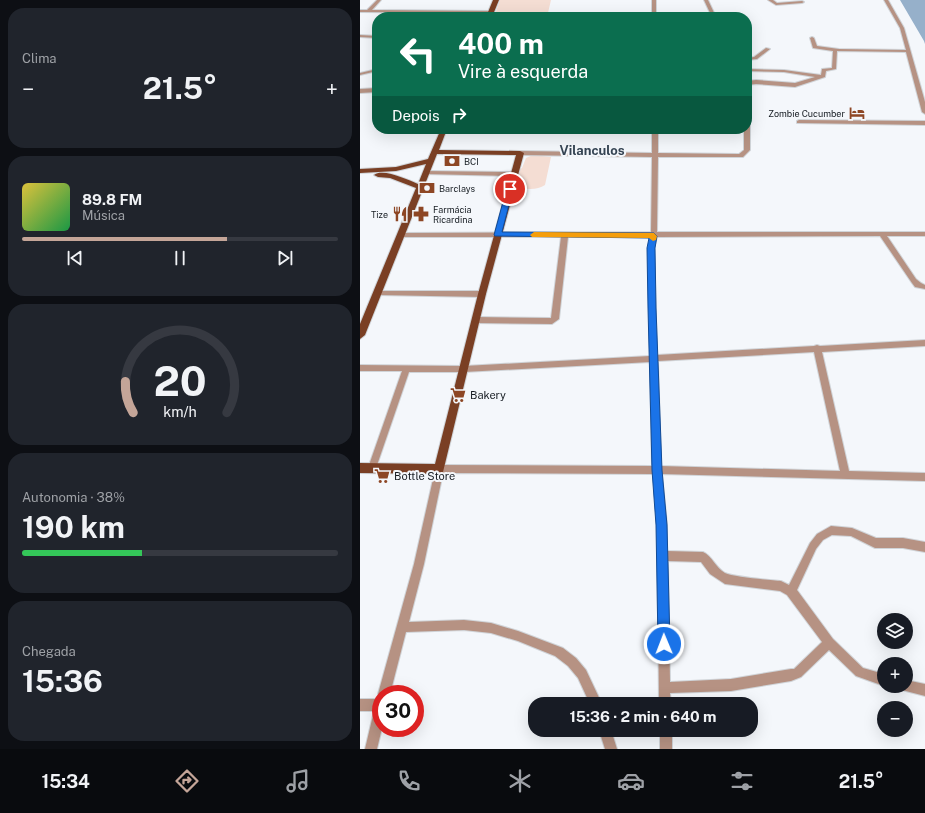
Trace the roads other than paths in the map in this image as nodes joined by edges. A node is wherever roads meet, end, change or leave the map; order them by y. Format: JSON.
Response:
{"nodes":[{"id":1,"x":379,"y":0,"type":"edge"},
{"id":2,"x":496,"y":0,"type":"edge"},
{"id":3,"x":654,"y":0,"type":"edge"},
{"id":4,"x":706,"y":0,"type":"edge"},
{"id":5,"x":770,"y":0,"type":"edge"},
{"id":6,"x":886,"y":0,"type":"edge"},
{"id":7,"x":802,"y":2,"type":"dead end"},
{"id":8,"x":360,"y":11,"type":"edge"},
{"id":9,"x":368,"y":11,"type":"junction"},
{"id":10,"x":398,"y":12,"type":"edge"},
{"id":11,"x":491,"y":12,"type":"edge"},
{"id":12,"x":654,"y":12,"type":"edge"},
{"id":13,"x":712,"y":12,"type":"edge"},
{"id":14,"x":360,"y":36,"type":"edge"},
{"id":15,"x":372,"y":36,"type":"edge"},
{"id":16,"x":812,"y":38,"type":"dead end"},
{"id":17,"x":768,"y":49,"type":"dead end"},
{"id":18,"x":835,"y":50,"type":"junction"},
{"id":19,"x":909,"y":51,"type":"junction"},
{"id":20,"x":752,"y":58,"type":"edge"},
{"id":21,"x":372,"y":70,"type":"edge"},
{"id":22,"x":752,"y":70,"type":"edge"},
{"id":23,"x":360,"y":71,"type":"edge"},
{"id":24,"x":372,"y":71,"type":"edge"},
{"id":25,"x":360,"y":74,"type":"edge"},
{"id":26,"x":823,"y":76,"type":"junction"},
{"id":27,"x":752,"y":82,"type":"edge"},
{"id":28,"x":372,"y":91,"type":"edge"},
{"id":29,"x":360,"y":92,"type":"edge"},
{"id":30,"x":925,"y":112,"type":"edge"},
{"id":31,"x":799,"y":122,"type":"dead end"},
{"id":32,"x":925,"y":123,"type":"edge"},
{"id":33,"x":442,"y":134,"type":"edge"},
{"id":34,"x":655,"y":134,"type":"edge"},
{"id":35,"x":747,"y":134,"type":"edge"},
{"id":36,"x":520,"y":153,"type":"junction"},
{"id":37,"x":655,"y":154,"type":"junction"},
{"id":38,"x":433,"y":156,"type":"junction"},
{"id":39,"x":360,"y":170,"type":"edge"},
{"id":40,"x":360,"y":174,"type":"edge"},
{"id":41,"x":426,"y":174,"type":"junction"},
{"id":42,"x":514,"y":174,"type":"junction"},
{"id":43,"x":420,"y":187,"type":"junction"},
{"id":44,"x":882,"y":234,"type":"junction"},
{"id":45,"x":925,"y":234,"type":"edge"},
{"id":46,"x":401,"y":235,"type":"junction"},
{"id":47,"x":498,"y":235,"type":"junction"},
{"id":48,"x":565,"y":235,"type":"junction"},
{"id":49,"x":654,"y":236,"type":"junction"},
{"id":50,"x":925,"y":287,"type":"edge"},
{"id":51,"x":378,"y":293,"type":"junction"},
{"id":52,"x":482,"y":294,"type":"junction"},
{"id":53,"x":476,"y":320,"type":"junction"},
{"id":54,"x":360,"y":335,"type":"edge"},
{"id":55,"x":925,"y":343,"type":"edge"},
{"id":56,"x":817,"y":348,"type":"junction"},
{"id":57,"x":654,"y":359,"type":"junction"},
{"id":58,"x":360,"y":368,"type":"edge"},
{"id":59,"x":464,"y":369,"type":"junction"},
{"id":60,"x":406,"y":370,"type":"junction"},
{"id":61,"x":360,"y":468,"type":"edge"},
{"id":62,"x":372,"y":468,"type":"junction"},
{"id":63,"x":439,"y":469,"type":"junction"},
{"id":64,"x":657,"y":470,"type":"junction"},
{"id":65,"x":845,"y":475,"type":"junction"},
{"id":66,"x":925,"y":477,"type":"edge"},
{"id":67,"x":925,"y":547,"type":"edge"},
{"id":68,"x":662,"y":556,"type":"junction"},
{"id":69,"x":791,"y":591,"type":"junction"},
{"id":70,"x":403,"y":627,"type":"junction"},
{"id":71,"x":829,"y":643,"type":"junction"},
{"id":72,"x":877,"y":678,"type":"edge"},
{"id":73,"x":387,"y":685,"type":"edge"},
{"id":74,"x":913,"y":687,"type":"edge"},
{"id":75,"x":664,"y":688,"type":"junction"},
{"id":76,"x":925,"y":690,"type":"edge"},
{"id":77,"x":593,"y":697,"type":"edge"},
{"id":78,"x":665,"y":697,"type":"edge"},
{"id":79,"x":360,"y":705,"type":"edge"},
{"id":80,"x":372,"y":706,"type":"edge"},
{"id":81,"x":374,"y":737,"type":"edge"},
{"id":82,"x":607,"y":737,"type":"edge"},
{"id":83,"x":666,"y":737,"type":"edge"},
{"id":84,"x":371,"y":749,"type":"edge"},
{"id":85,"x":611,"y":749,"type":"edge"},
{"id":86,"x":666,"y":749,"type":"edge"}],
"edges":[{"from":1,"to":9,"type":"street"},
{"from":2,"to":11,"type":"main road"},
{"from":3,"to":12,"type":"street"},
{"from":4,"to":13,"type":"street"},
{"from":5,"to":7,"type":"street"},
{"from":6,"to":19,"type":"street"},
{"from":8,"to":9,"type":"street"},
{"from":9,"to":10,"type":"street"},
{"from":14,"to":15,"type":"street"},
{"from":16,"to":18,"type":"street"},
{"from":17,"to":20,"type":"street"},
{"from":18,"to":19,"type":"street"},
{"from":18,"to":26,"type":"street"},
{"from":19,"to":30,"type":"street"},
{"from":21,"to":23,"type":"street"},
{"from":22,"to":26,"type":"street"},
{"from":24,"to":25,"type":"street"},
{"from":26,"to":27,"type":"street"},
{"from":28,"to":29,"type":"street"},
{"from":31,"to":32,"type":"street"},
{"from":33,"to":38,"type":"main road"},
{"from":34,"to":37,"type":"street"},
{"from":35,"to":37,"type":"street"},
{"from":36,"to":37,"type":"street"},
{"from":36,"to":38,"type":"main road"},
{"from":36,"to":42,"type":"main road"},
{"from":37,"to":49,"type":"street"},
{"from":38,"to":39,"type":"main road"},
{"from":38,"to":41,"type":"main road"},
{"from":40,"to":43,"type":"main road"},
{"from":41,"to":42,"type":"street"},
{"from":41,"to":43,"type":"main road"},
{"from":42,"to":47,"type":"main road"},
{"from":43,"to":46,"type":"main road"},
{"from":44,"to":45,"type":"street"},
{"from":44,"to":49,"type":"street"},
{"from":44,"to":50,"type":"street"},
{"from":46,"to":47,"type":"street"},
{"from":46,"to":51,"type":"main road"},
{"from":47,"to":48,"type":"street"},
{"from":47,"to":52,"type":"main road"},
{"from":48,"to":49,"type":"street"},
{"from":48,"to":53,"type":"street"},
{"from":49,"to":57,"type":"street"},
{"from":51,"to":52,"type":"street"},
{"from":51,"to":54,"type":"main road"},
{"from":52,"to":53,"type":"main road"},
{"from":53,"to":59,"type":"main road"},
{"from":55,"to":56,"type":"street"},
{"from":56,"to":57,"type":"street"},
{"from":56,"to":65,"type":"street"},
{"from":57,"to":59,"type":"street"},
{"from":57,"to":64,"type":"street"},
{"from":58,"to":60,"type":"street"},
{"from":59,"to":60,"type":"street"},
{"from":59,"to":63,"type":"main road"},
{"from":60,"to":62,"type":"street"},
{"from":61,"to":62,"type":"main road"},
{"from":62,"to":63,"type":"main road"},
{"from":63,"to":64,"type":"street"},
{"from":63,"to":70,"type":"street"},
{"from":64,"to":65,"type":"street"},
{"from":64,"to":68,"type":"street"},
{"from":65,"to":66,"type":"street"},
{"from":67,"to":69,"type":"street"},
{"from":68,"to":69,"type":"street"},
{"from":68,"to":75,"type":"street"},
{"from":69,"to":71,"type":"street"},
{"from":70,"to":73,"type":"street"},
{"from":70,"to":77,"type":"street"},
{"from":71,"to":72,"type":"street"},
{"from":71,"to":75,"type":"street"},
{"from":74,"to":76,"type":"street"},
{"from":75,"to":78,"type":"street"},
{"from":79,"to":80,"type":"street"},
{"from":81,"to":84,"type":"street"},
{"from":82,"to":85,"type":"street"},
{"from":83,"to":86,"type":"street"}]}
